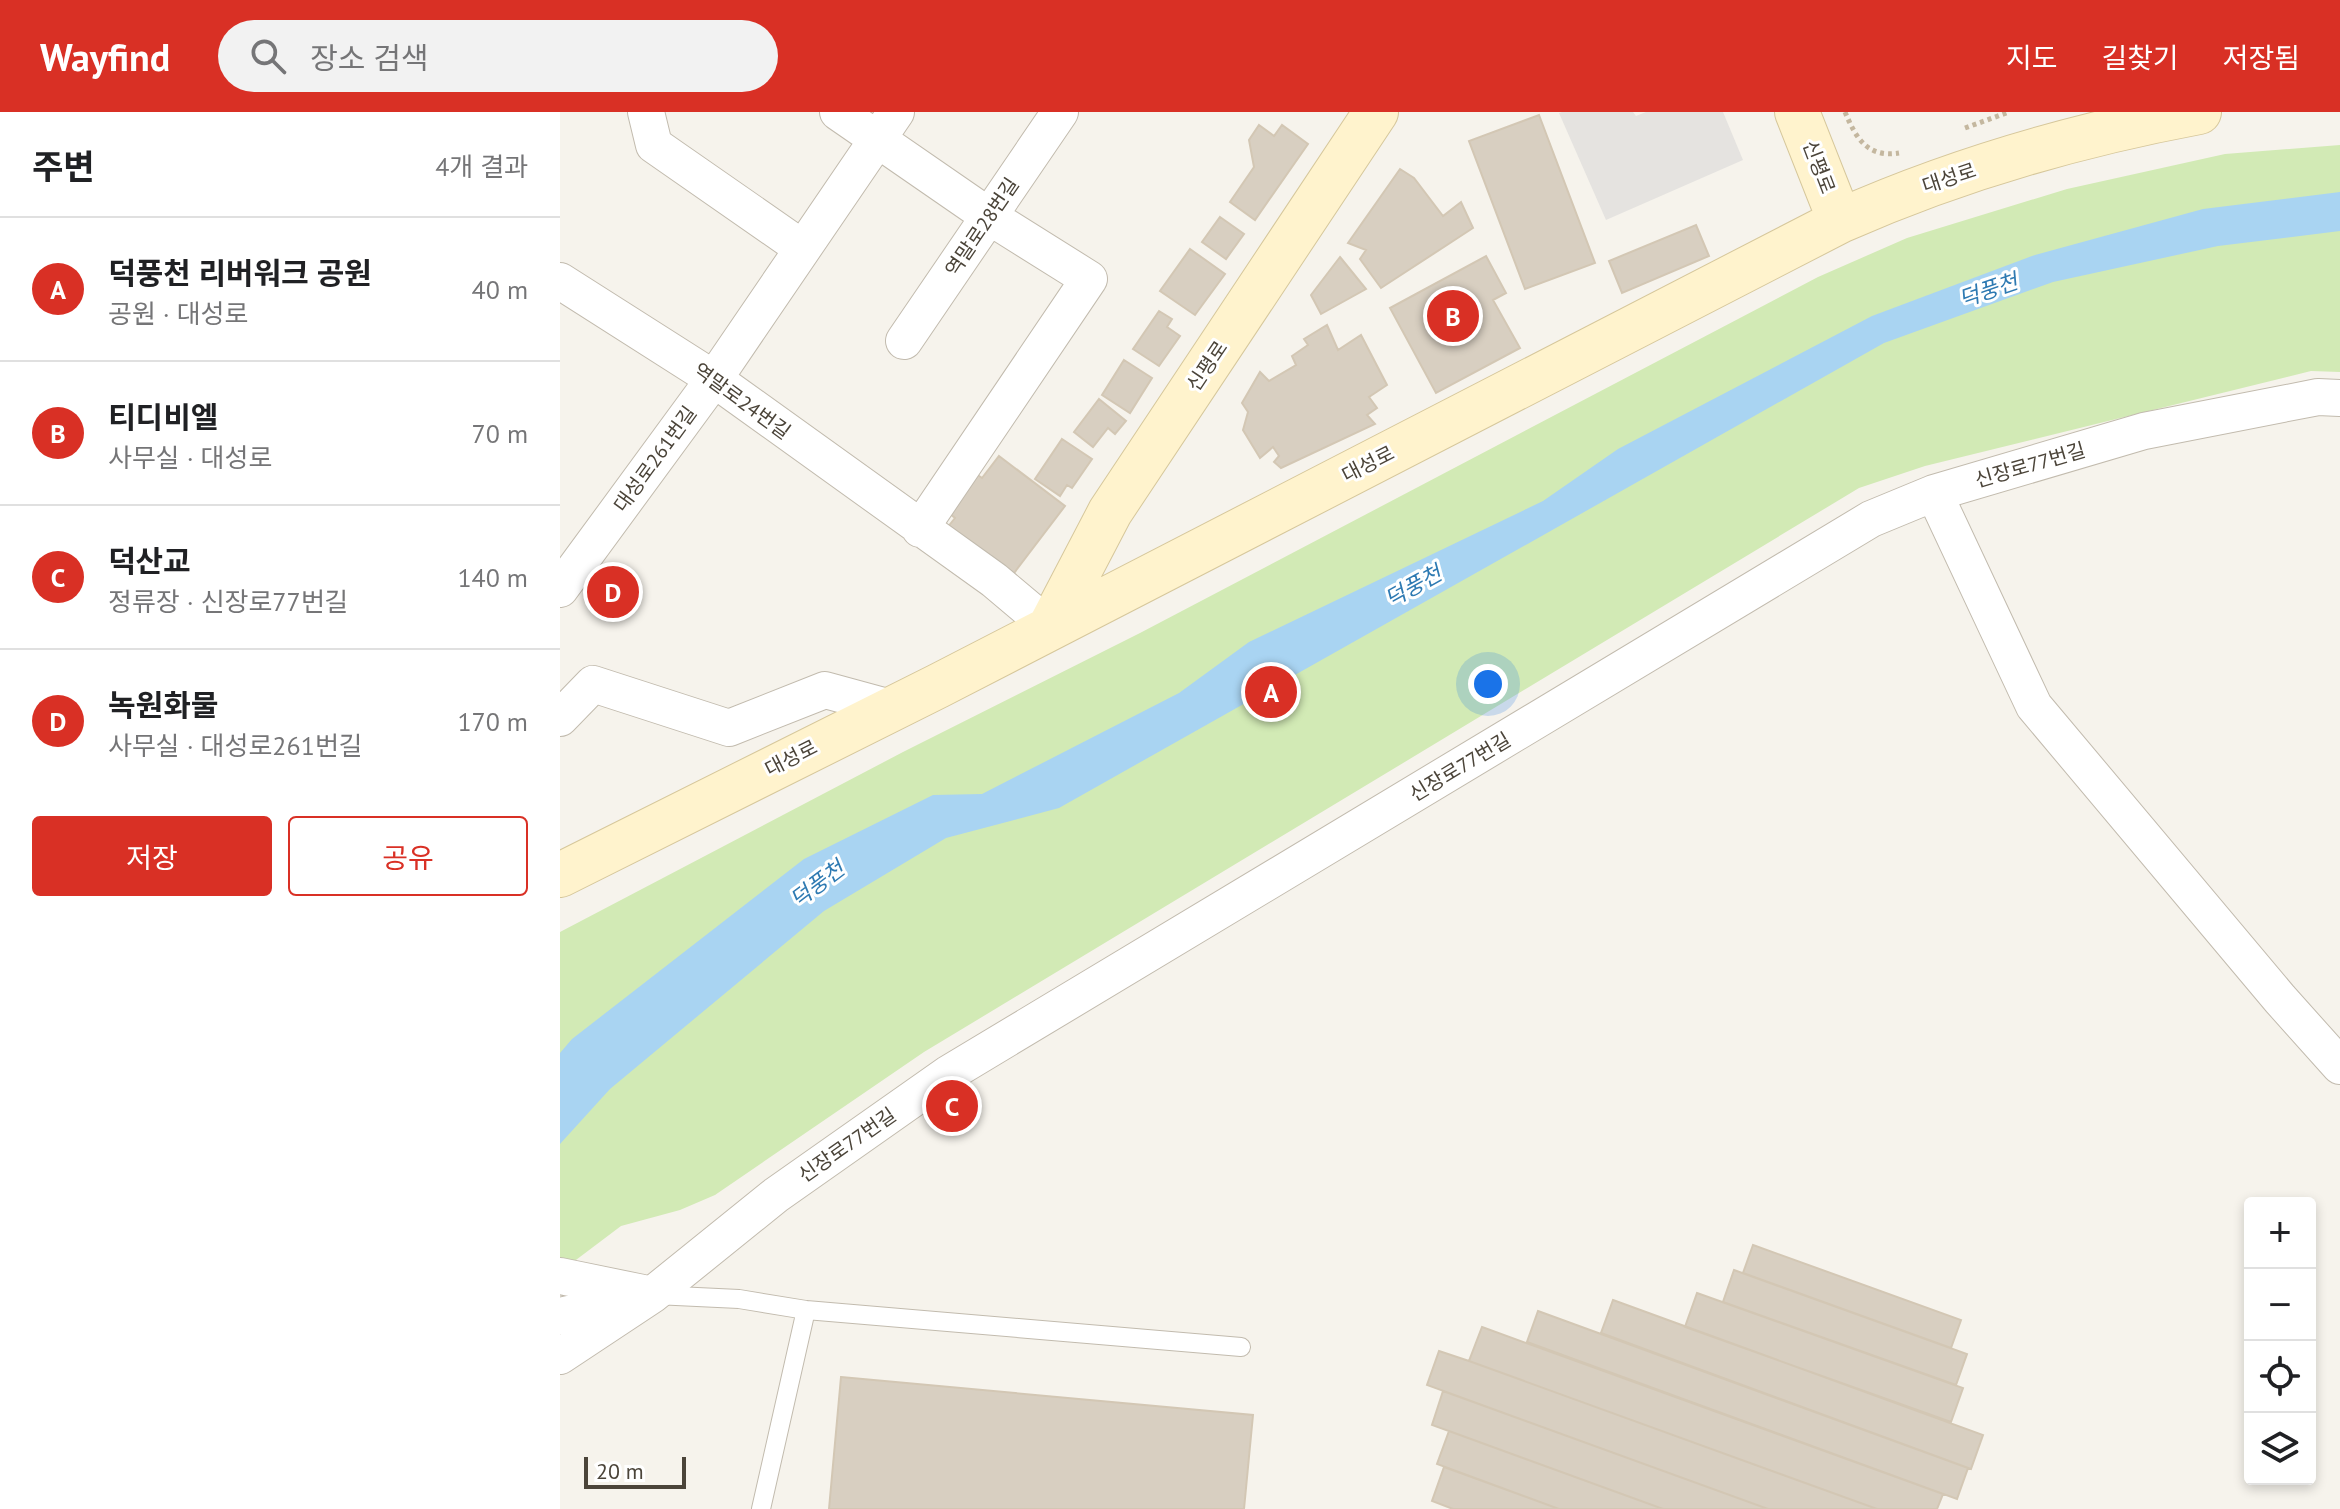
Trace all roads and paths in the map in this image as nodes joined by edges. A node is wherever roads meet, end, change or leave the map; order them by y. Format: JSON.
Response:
{"nodes":[{"id":1,"x":646,"y":112,"type":"edge"},
{"id":2,"x":838,"y":112,"type":"edge"},
{"id":3,"x":1060,"y":112,"type":"edge"},
{"id":4,"x":1376,"y":112,"type":"edge"},
{"id":5,"x":1797,"y":112,"type":"edge"},
{"id":6,"x":1845,"y":112,"type":"edge"},
{"id":7,"x":2009,"y":112,"type":"edge"},
{"id":8,"x":2199,"y":112,"type":"edge"},
{"id":9,"x":886,"y":126,"type":"edge"},
{"id":10,"x":1955,"y":132,"type":"dead end"},
{"id":11,"x":1900,"y":152,"type":"dead end"},
{"id":12,"x":990,"y":217,"type":"junction"},
{"id":13,"x":1840,"y":221,"type":"junction"},
{"id":14,"x":802,"y":248,"type":"junction"},
{"id":15,"x":560,"y":281,"type":"edge"},
{"id":16,"x":904,"y":341,"type":"dead end"},
{"id":17,"x":714,"y":379,"type":"junction"},
{"id":18,"x":2340,"y":398,"type":"edge"},
{"id":19,"x":1934,"y":493,"type":"junction"},
{"id":20,"x":920,"y":529,"type":"junction"},
{"id":21,"x":560,"y":589,"type":"edge"},
{"id":22,"x":1050,"y":627,"type":"junction"},
{"id":23,"x":891,"y":708,"type":"junction"},
{"id":24,"x":560,"y":718,"type":"edge"},
{"id":25,"x":560,"y":875,"type":"edge"},
{"id":26,"x":2340,"y":1066,"type":"edge"},
{"id":27,"x":566,"y":1276,"type":"edge"},
{"id":28,"x":652,"y":1295,"type":"junction"},
{"id":29,"x":806,"y":1310,"type":"junction"},
{"id":30,"x":560,"y":1316,"type":"edge"},
{"id":31,"x":1241,"y":1347,"type":"dead end"},
{"id":32,"x":560,"y":1356,"type":"edge"},
{"id":33,"x":761,"y":1509,"type":"edge"}],
"edges":[{"from":1,"to":14,"type":"street"},
{"from":2,"to":9,"type":"street"},
{"from":3,"to":12,"type":"street","name":"역말로28번길"},
{"from":4,"to":22,"type":"street","name":"신평로"},
{"from":5,"to":13,"type":"street","name":"신평로"},
{"from":6,"to":11,"type":"path"},
{"from":7,"to":10,"type":"path"},
{"from":8,"to":13,"type":"street","name":"대성로"},
{"from":9,"to":12,"type":"street"},
{"from":9,"to":14,"type":"street","name":"대성로261번길"},
{"from":12,"to":16,"type":"street","name":"역말로28번길"},
{"from":12,"to":20,"type":"street"},
{"from":13,"to":22,"type":"street","name":"대성로"},
{"from":14,"to":17,"type":"street","name":"대성로261번길"},
{"from":15,"to":17,"type":"street","name":"역말로24번길"},
{"from":17,"to":20,"type":"street","name":"역말로24번길"},
{"from":17,"to":21,"type":"street","name":"대성로261번길"},
{"from":18,"to":19,"type":"street","name":"신장로77번길"},
{"from":19,"to":26,"type":"street"},
{"from":19,"to":28,"type":"street","name":"신장로77번길"},
{"from":20,"to":22,"type":"street","name":"역말로24번길"},
{"from":22,"to":23,"type":"street","name":"대성로"},
{"from":23,"to":24,"type":"street"},
{"from":23,"to":25,"type":"street","name":"대성로"},
{"from":27,"to":28,"type":"street"},
{"from":28,"to":29,"type":"lane"},
{"from":28,"to":30,"type":"street"},
{"from":28,"to":32,"type":"street","name":"신장로77번길"},
{"from":29,"to":31,"type":"lane"},
{"from":29,"to":33,"type":"lane"}]}
